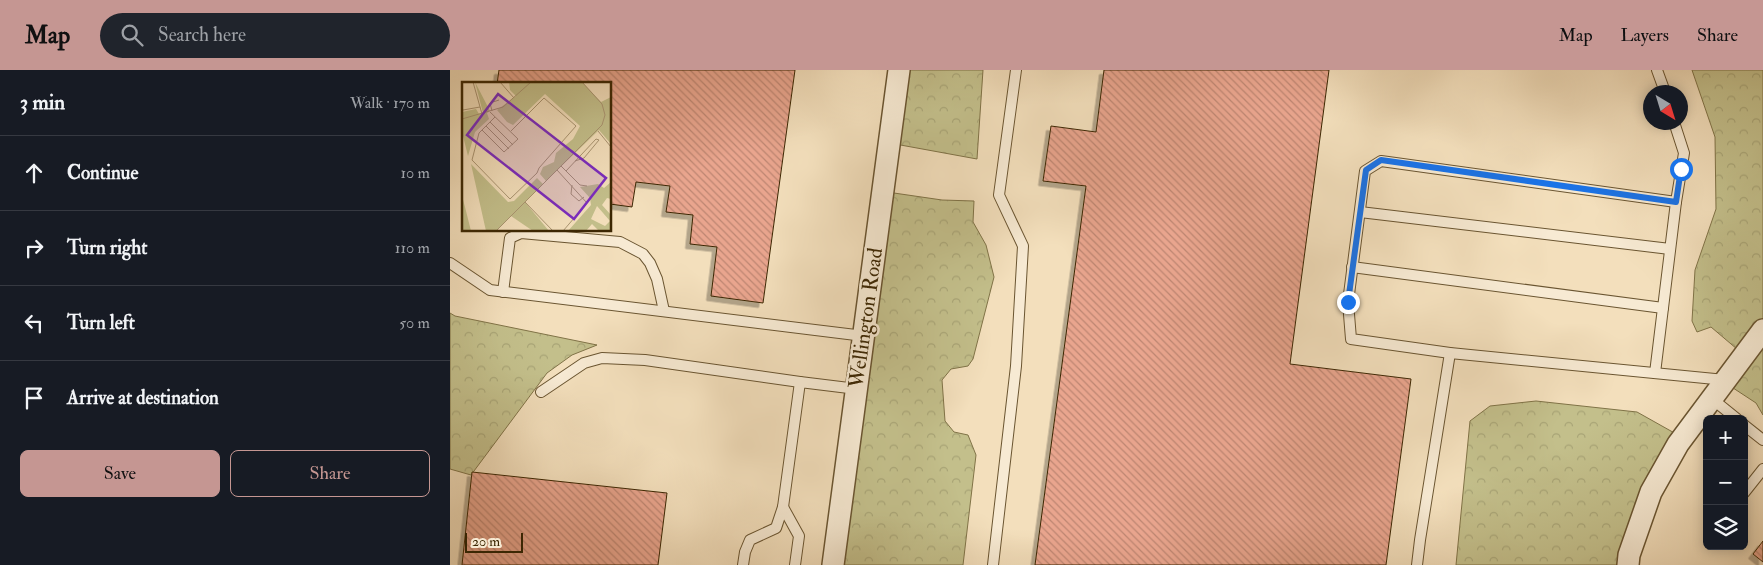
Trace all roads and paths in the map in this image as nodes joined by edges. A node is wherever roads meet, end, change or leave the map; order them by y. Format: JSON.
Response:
{"nodes":[{"id":1,"x":899,"y":70,"type":"edge"},
{"id":2,"x":1016,"y":70,"type":"edge"},
{"id":3,"x":1657,"y":70,"type":"edge"},
{"id":4,"x":1662,"y":85,"type":"edge"},
{"id":5,"x":1677,"y":130,"type":"edge"},
{"id":6,"x":1676,"y":202,"type":"junction"},
{"id":7,"x":1360,"y":212,"type":"junction"},
{"id":8,"x":1670,"y":249,"type":"junction"},
{"id":9,"x":450,"y":263,"type":"edge"},
{"id":10,"x":1352,"y":267,"type":"junction"},
{"id":11,"x":503,"y":292,"type":"junction"},
{"id":12,"x":1663,"y":308,"type":"junction"},
{"id":13,"x":664,"y":311,"type":"junction"},
{"id":14,"x":1763,"y":330,"type":"edge"},
{"id":15,"x":864,"y":336,"type":"junction"},
{"id":16,"x":1450,"y":353,"type":"junction"},
{"id":17,"x":1655,"y":373,"type":"junction"},
{"id":18,"x":1725,"y":380,"type":"junction"},
{"id":19,"x":800,"y":382,"type":"junction"},
{"id":20,"x":857,"y":389,"type":"junction"},
{"id":21,"x":541,"y":392,"type":"dead end"},
{"id":22,"x":1711,"y":398,"type":"junction"},
{"id":23,"x":1732,"y":415,"type":"edge"},
{"id":24,"x":1748,"y":428,"type":"edge"},
{"id":25,"x":1763,"y":440,"type":"edge"},
{"id":26,"x":1763,"y":469,"type":"edge"},
{"id":27,"x":1748,"y":489,"type":"edge"},
{"id":28,"x":783,"y":508,"type":"junction"},
{"id":29,"x":743,"y":565,"type":"edge"},
{"id":30,"x":795,"y":565,"type":"edge"},
{"id":31,"x":833,"y":565,"type":"edge"},
{"id":32,"x":993,"y":565,"type":"edge"},
{"id":33,"x":1417,"y":565,"type":"edge"},
{"id":34,"x":1628,"y":565,"type":"edge"}],
"edges":[{"from":1,"to":15,"type":"street","name":"Wellington Road"},
{"from":2,"to":32,"type":"lane"},
{"from":3,"to":4,"type":"lane"},
{"from":5,"to":6,"type":"lane"},
{"from":6,"to":7,"type":"lane"},
{"from":6,"to":8,"type":"lane"},
{"from":7,"to":8,"type":"lane"},
{"from":7,"to":10,"type":"lane"},
{"from":8,"to":12,"type":"lane"},
{"from":9,"to":11,"type":"lane"},
{"from":10,"to":12,"type":"lane"},
{"from":10,"to":16,"type":"lane"},
{"from":11,"to":13,"type":"lane"},
{"from":11,"to":13,"type":"lane"},
{"from":12,"to":17,"type":"lane"},
{"from":13,"to":15,"type":"lane"},
{"from":14,"to":18,"type":"street"},
{"from":15,"to":20,"type":"street","name":"Wellington Road"},
{"from":16,"to":17,"type":"lane"},
{"from":16,"to":33,"type":"lane"},
{"from":17,"to":18,"type":"lane"},
{"from":18,"to":22,"type":"street"},
{"from":19,"to":20,"type":"lane"},
{"from":19,"to":21,"type":"lane"},
{"from":19,"to":28,"type":"lane"},
{"from":20,"to":31,"type":"street","name":"Wellington Road"},
{"from":22,"to":23,"type":"lane"},
{"from":22,"to":34,"type":"street"},
{"from":24,"to":25,"type":"lane"},
{"from":26,"to":27,"type":"lane"},
{"from":28,"to":29,"type":"lane"},
{"from":28,"to":30,"type":"lane"}]}
